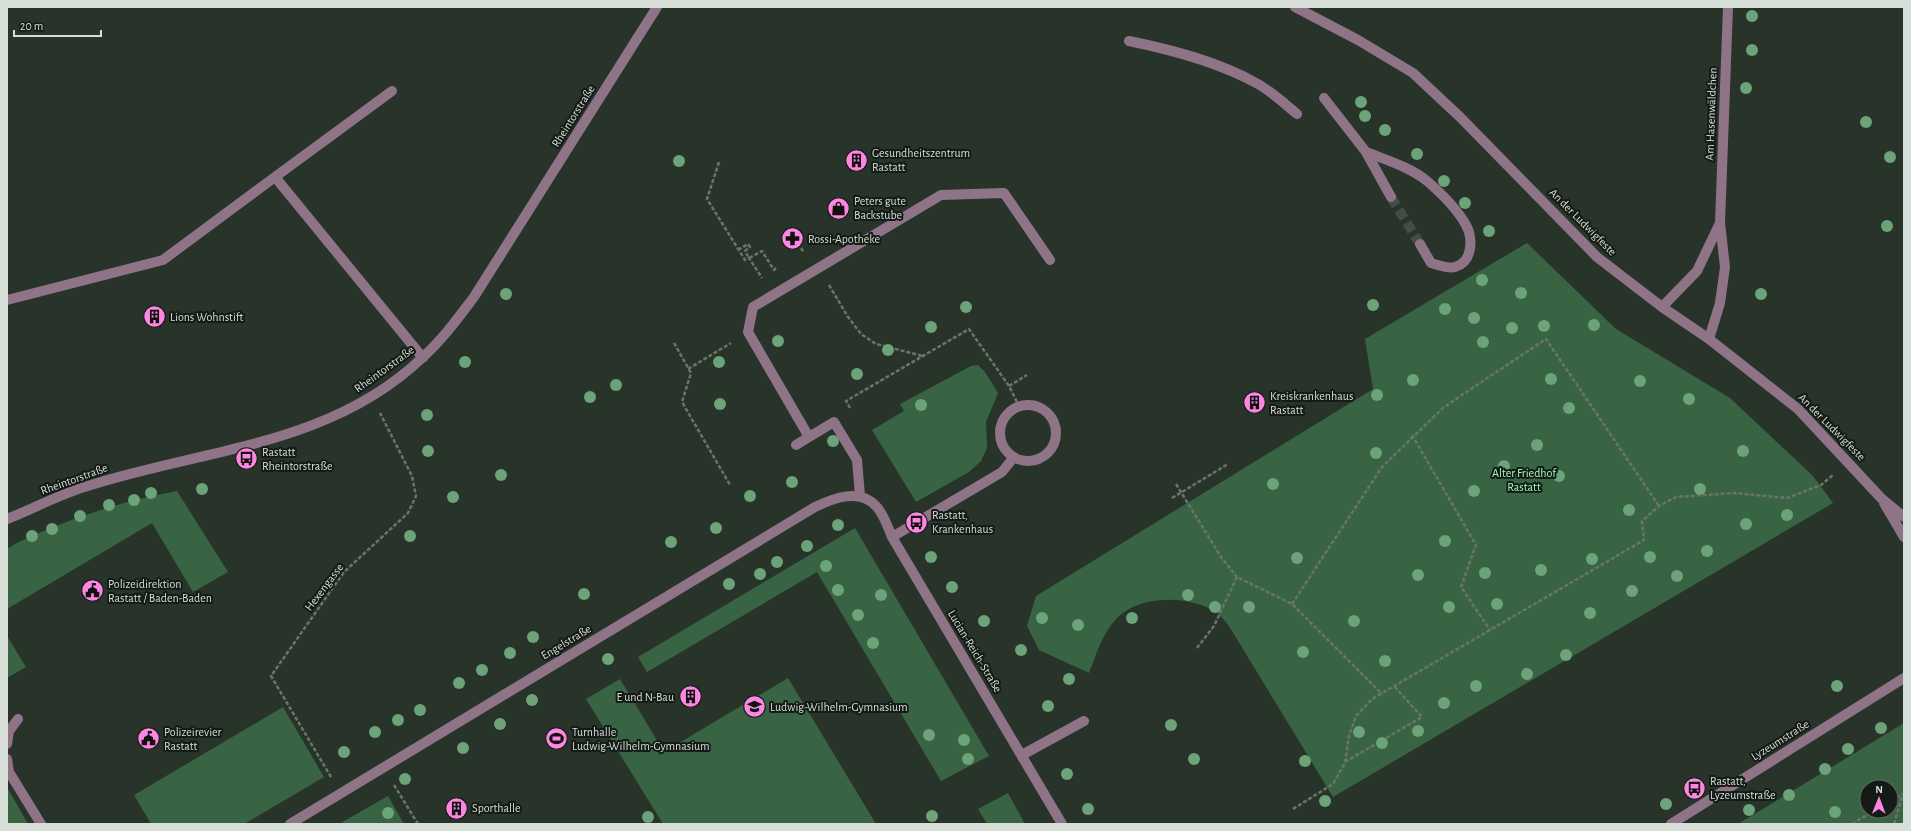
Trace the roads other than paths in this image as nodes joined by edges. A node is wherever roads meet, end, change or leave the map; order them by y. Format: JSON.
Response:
{"nodes":[{"id":1,"x":657,"y":7,"type":"edge"},
{"id":2,"x":1295,"y":7,"type":"edge"},
{"id":3,"x":1728,"y":7,"type":"edge"},
{"id":4,"x":1129,"y":42,"type":"dead end"},
{"id":5,"x":392,"y":91,"type":"dead end"},
{"id":6,"x":1324,"y":98,"type":"dead end"},
{"id":7,"x":1297,"y":114,"type":"dead end"},
{"id":8,"x":1366,"y":152,"type":"junction"},
{"id":9,"x":275,"y":178,"type":"junction"},
{"id":10,"x":1391,"y":197,"type":"tunnel mouth"},
{"id":11,"x":1720,"y":223,"type":"junction"},
{"id":12,"x":1420,"y":244,"type":"tunnel mouth"},
{"id":13,"x":1050,"y":260,"type":"dead end"},
{"id":14,"x":7,"y":300,"type":"edge"},
{"id":15,"x":1662,"y":307,"type":"junction"},
{"id":16,"x":1709,"y":339,"type":"junction"},
{"id":17,"x":423,"y":358,"type":"junction"},
{"id":18,"x":809,"y":437,"type":"junction"},
{"id":19,"x":796,"y":445,"type":"dead end"},
{"id":20,"x":1014,"y":457,"type":"junction"},
{"id":21,"x":860,"y":496,"type":"junction"},
{"id":22,"x":1881,"y":498,"type":"junction"},
{"id":23,"x":1904,"y":517,"type":"edge"},
{"id":24,"x":7,"y":519,"type":"edge"},
{"id":25,"x":892,"y":537,"type":"junction"},
{"id":26,"x":1904,"y":537,"type":"edge"},
{"id":27,"x":1904,"y":678,"type":"edge"},
{"id":28,"x":18,"y":719,"type":"dead end"},
{"id":29,"x":1084,"y":721,"type":"dead end"},
{"id":30,"x":7,"y":744,"type":"edge"},
{"id":31,"x":1022,"y":755,"type":"junction"},
{"id":32,"x":7,"y":759,"type":"edge"},
{"id":33,"x":41,"y":824,"type":"edge"},
{"id":34,"x":290,"y":824,"type":"edge"},
{"id":35,"x":1062,"y":824,"type":"edge"},
{"id":36,"x":1671,"y":824,"type":"edge"}],
"edges":[{"from":1,"to":17,"type":"street","name":"Rheintorstraße"},
{"from":2,"to":15,"type":"street","name":"An der Ludwigfeste"},
{"from":3,"to":11,"type":"street","name":"Am Hasenwäldchen"},
{"from":4,"to":7,"type":"street"},
{"from":5,"to":9,"type":"street"},
{"from":6,"to":8,"type":"street"},
{"from":8,"to":10,"type":"street"},
{"from":8,"to":12,"type":"street"},
{"from":9,"to":14,"type":"street"},
{"from":9,"to":17,"type":"street"},
{"from":11,"to":15,"type":"street","name":"Am Hasenwäldchen"},
{"from":11,"to":16,"type":"street","name":"Am Hasenwäldchen"},
{"from":13,"to":18,"type":"street"},
{"from":15,"to":16,"type":"street","name":"An der Ludwigfeste"},
{"from":16,"to":22,"type":"street","name":"An der Ludwigfeste"},
{"from":17,"to":24,"type":"street","name":"Rheintorstraße"},
{"from":18,"to":19,"type":"street"},
{"from":18,"to":21,"type":"street"},
{"from":20,"to":20,"type":"street"},
{"from":20,"to":25,"type":"street"},
{"from":21,"to":25,"type":"street","name":"Lucian-Reich-Straße"},
{"from":21,"to":34,"type":"street","name":"Engelstraße"},
{"from":22,"to":23,"type":"street","name":"An der Ludwigfeste"},
{"from":22,"to":26,"type":"street","name":"An der Ludwigfeste"},
{"from":25,"to":31,"type":"street","name":"Lucian-Reich-Straße"},
{"from":27,"to":36,"type":"street","name":"Lyzeumstraße"},
{"from":28,"to":30,"type":"street"},
{"from":29,"to":31,"type":"street"},
{"from":31,"to":35,"type":"street","name":"Lucian-Reich-Straße"},
{"from":32,"to":33,"type":"street"}]}
